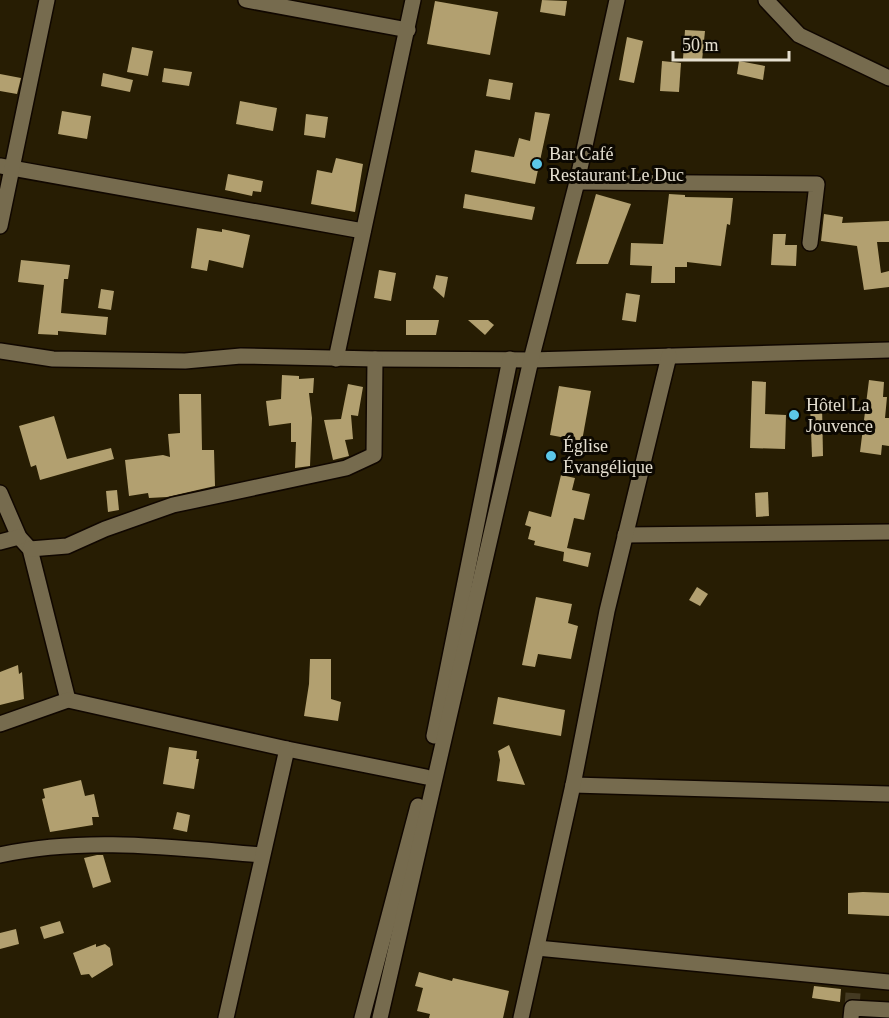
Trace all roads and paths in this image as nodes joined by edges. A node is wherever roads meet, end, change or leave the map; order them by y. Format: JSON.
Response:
{"nodes":[{"id":1,"x":47,"y":0,"type":"edge"},
{"id":2,"x":246,"y":0,"type":"edge"},
{"id":3,"x":413,"y":0,"type":"edge"},
{"id":4,"x":617,"y":0,"type":"edge"},
{"id":5,"x":766,"y":0,"type":"edge"},
{"id":6,"x":408,"y":30,"type":"junction"},
{"id":7,"x":889,"y":78,"type":"edge"},
{"id":8,"x":6,"y":167,"type":"edge"},
{"id":9,"x":577,"y":182,"type":"junction"},
{"id":10,"x":0,"y":226,"type":"edge"},
{"id":11,"x":363,"y":231,"type":"junction"},
{"id":12,"x":810,"y":243,"type":"dead end"},
{"id":13,"x":889,"y":350,"type":"edge"},
{"id":14,"x":0,"y":351,"type":"edge"},
{"id":15,"x":669,"y":356,"type":"junction"},
{"id":16,"x":336,"y":359,"type":"junction"},
{"id":17,"x":375,"y":359,"type":"junction"},
{"id":18,"x":510,"y":359,"type":"junction"},
{"id":19,"x":531,"y":360,"type":"junction"},
{"id":20,"x":0,"y":493,"type":"edge"},
{"id":21,"x":889,"y":532,"type":"edge"},
{"id":22,"x":625,"y":535,"type":"junction"},
{"id":23,"x":19,"y":537,"type":"junction"},
{"id":24,"x":0,"y":542,"type":"edge"},
{"id":25,"x":30,"y":549,"type":"junction"},
{"id":26,"x":68,"y":700,"type":"junction"},
{"id":27,"x":0,"y":724,"type":"edge"},
{"id":28,"x":287,"y":749,"type":"junction"},
{"id":29,"x":426,"y":777,"type":"junction"},
{"id":30,"x":573,"y":785,"type":"junction"},
{"id":31,"x":889,"y":794,"type":"edge"},
{"id":32,"x":0,"y":855,"type":"edge"},
{"id":33,"x":262,"y":855,"type":"junction"},
{"id":34,"x":537,"y":948,"type":"junction"},
{"id":35,"x":889,"y":982,"type":"edge"},
{"id":36,"x":889,"y":1010,"type":"edge"},
{"id":37,"x":226,"y":1018,"type":"edge"},
{"id":38,"x":362,"y":1018,"type":"edge"},
{"id":39,"x":380,"y":1018,"type":"edge"},
{"id":40,"x":521,"y":1018,"type":"edge"},
{"id":41,"x":850,"y":1018,"type":"edge"}],
"edges":[{"from":1,"to":8,"type":"street"},
{"from":2,"to":6,"type":"street"},
{"from":3,"to":6,"type":"street"},
{"from":4,"to":9,"type":"street"},
{"from":5,"to":7,"type":"street"},
{"from":6,"to":11,"type":"street"},
{"from":8,"to":10,"type":"street"},
{"from":8,"to":11,"type":"street"},
{"from":9,"to":12,"type":"street"},
{"from":9,"to":19,"type":"street"},
{"from":11,"to":16,"type":"street"},
{"from":13,"to":15,"type":"street"},
{"from":14,"to":16,"type":"street"},
{"from":15,"to":19,"type":"street"},
{"from":15,"to":22,"type":"street"},
{"from":16,"to":17,"type":"street"},
{"from":17,"to":18,"type":"street"},
{"from":17,"to":25,"type":"street"},
{"from":18,"to":19,"type":"street"},
{"from":18,"to":29,"type":"street"},
{"from":19,"to":39,"type":"street"},
{"from":20,"to":23,"type":"street"},
{"from":21,"to":22,"type":"street"},
{"from":22,"to":30,"type":"street"},
{"from":23,"to":24,"type":"street"},
{"from":23,"to":25,"type":"street"},
{"from":25,"to":26,"type":"street"},
{"from":26,"to":27,"type":"street"},
{"from":26,"to":28,"type":"street"},
{"from":28,"to":29,"type":"street"},
{"from":28,"to":33,"type":"street"},
{"from":29,"to":38,"type":"street"},
{"from":30,"to":31,"type":"street"},
{"from":30,"to":34,"type":"street"},
{"from":32,"to":33,"type":"street"},
{"from":33,"to":37,"type":"street"},
{"from":34,"to":35,"type":"street"},
{"from":34,"to":40,"type":"street"},
{"from":36,"to":41,"type":"street"}]}
